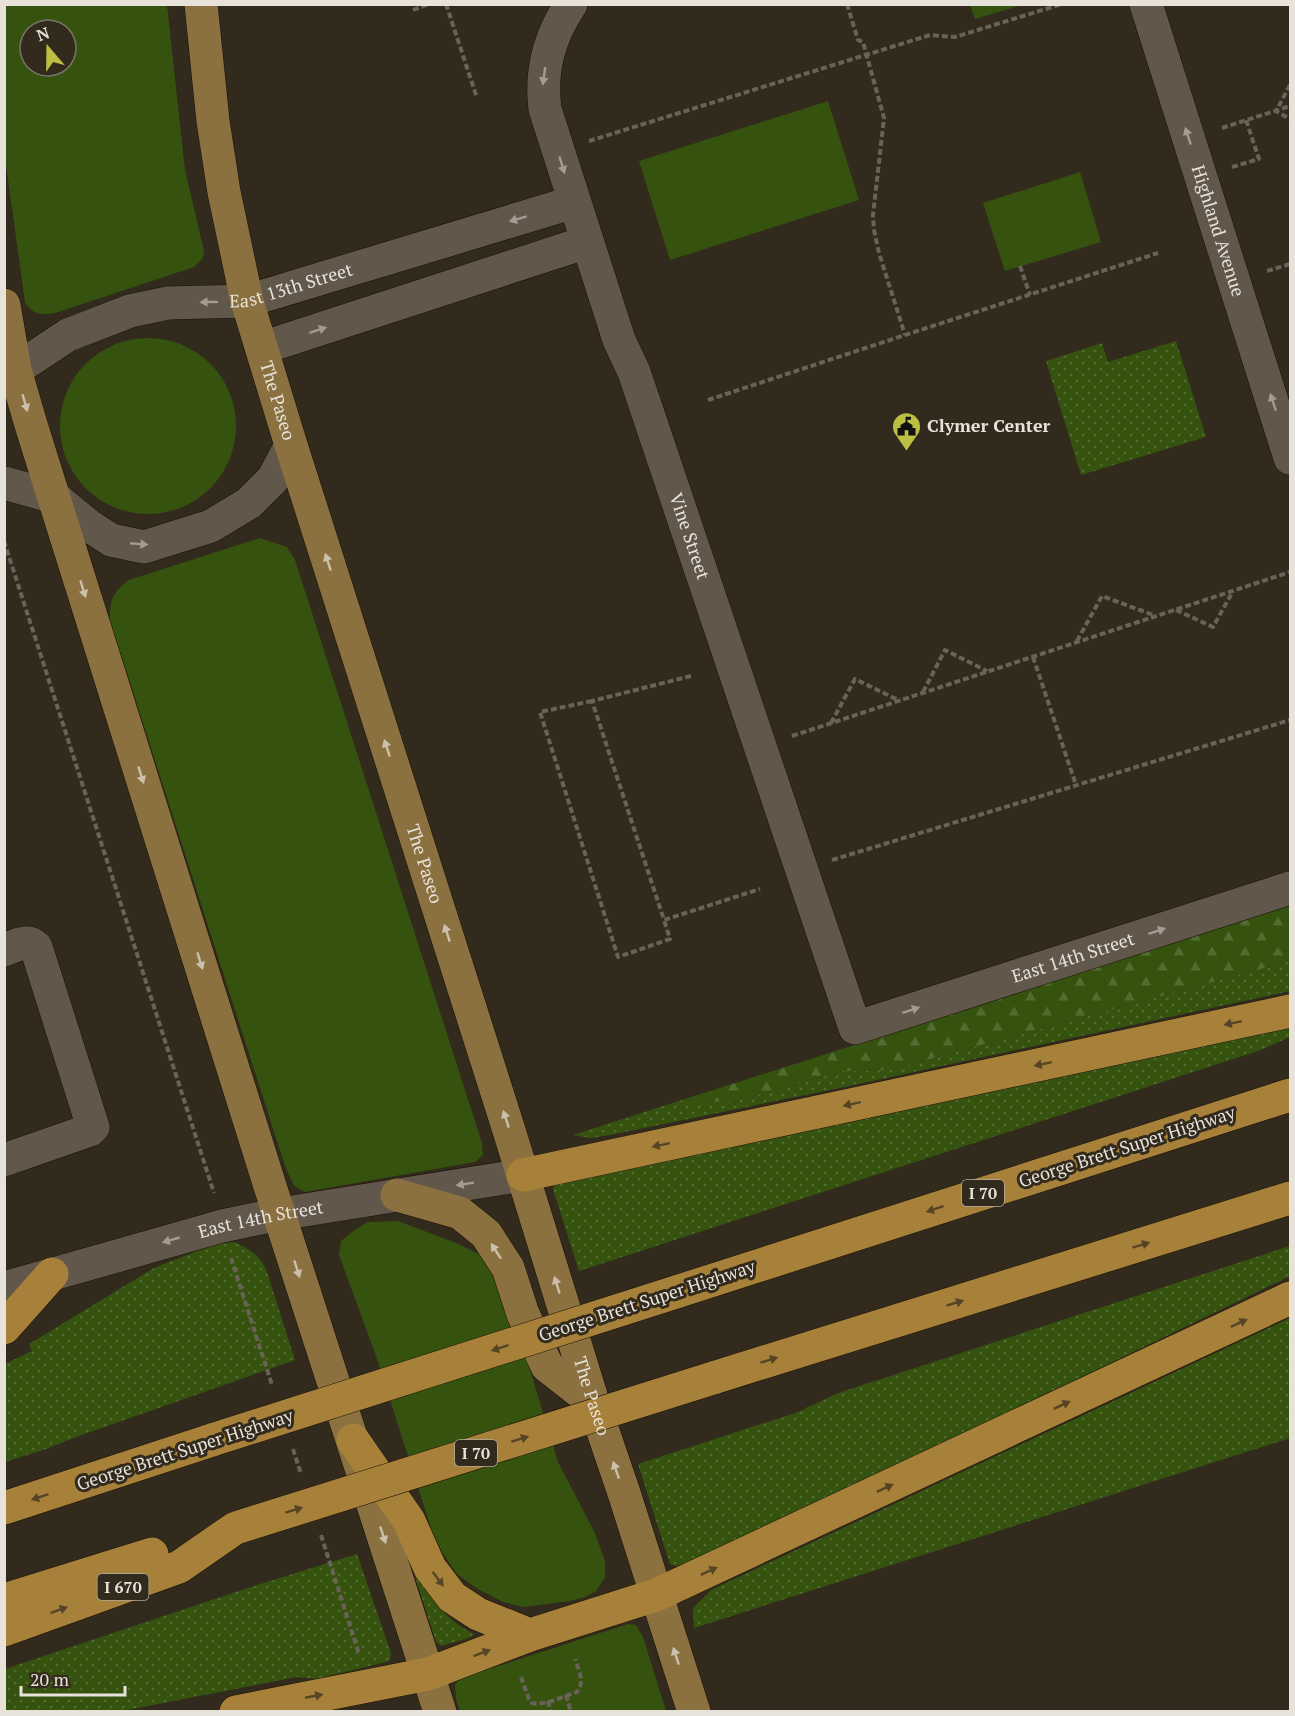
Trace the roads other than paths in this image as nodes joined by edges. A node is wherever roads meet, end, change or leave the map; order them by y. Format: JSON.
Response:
{"nodes":[{"id":1,"x":201,"y":4,"type":"edge"},
{"id":2,"x":571,"y":4,"type":"edge"},
{"id":3,"x":1146,"y":4,"type":"edge"},
{"id":4,"x":574,"y":202,"type":"junction"},
{"id":5,"x":587,"y":242,"type":"junction"},
{"id":6,"x":247,"y":301,"type":"junction"},
{"id":7,"x":4,"y":305,"type":"edge"},
{"id":8,"x":262,"y":348,"type":"junction"},
{"id":9,"x":15,"y":370,"type":"junction"},
{"id":10,"x":291,"y":445,"type":"junction"},
{"id":11,"x":1290,"y":458,"type":"edge"},
{"id":12,"x":4,"y":483,"type":"edge"},
{"id":13,"x":54,"y":497,"type":"junction"},
{"id":14,"x":1290,"y":888,"type":"edge"},
{"id":15,"x":4,"y":950,"type":"edge"},
{"id":16,"x":1290,"y":1011,"type":"edge"},
{"id":17,"x":855,"y":1028,"type":"joint"},
{"id":18,"x":1290,"y":1095,"type":"edge"},
{"id":19,"x":4,"y":1160,"type":"edge"},
{"id":20,"x":523,"y":1175,"type":"junction"},
{"id":21,"x":397,"y":1194,"type":"junction"},
{"id":22,"x":1290,"y":1198,"type":"edge"},
{"id":23,"x":280,"y":1214,"type":"junction"},
{"id":24,"x":52,"y":1275,"type":"junction"},
{"id":25,"x":4,"y":1288,"type":"edge"},
{"id":26,"x":1290,"y":1298,"type":"edge"},
{"id":27,"x":4,"y":1329,"type":"edge"},
{"id":28,"x":593,"y":1402,"type":"junction"},
{"id":29,"x":353,"y":1440,"type":"junction"},
{"id":30,"x":4,"y":1508,"type":"edge"},
{"id":31,"x":237,"y":1528,"type":"junction"},
{"id":32,"x":656,"y":1595,"type":"junction"},
{"id":33,"x":4,"y":1600,"type":"edge"},
{"id":34,"x":4,"y":1630,"type":"edge"},
{"id":35,"x":530,"y":1635,"type":"junction"},
{"id":36,"x":428,"y":1674,"type":"junction"},
{"id":37,"x":236,"y":1712,"type":"edge"},
{"id":38,"x":440,"y":1712,"type":"edge"},
{"id":39,"x":694,"y":1712,"type":"edge"}],
"edges":[{"from":1,"to":6,"type":"main road","name":"The Paseo"},
{"from":2,"to":4,"type":"street","name":"Vine Street","one_way":true},
{"from":11,"to":3,"type":"street","name":"Highland Avenue","one_way":true},
{"from":4,"to":5,"type":"street","name":"Vine Street"},
{"from":4,"to":6,"type":"street","name":"East 13th Street","one_way":true},
{"from":8,"to":5,"type":"street","one_way":true},
{"from":5,"to":17,"type":"street","name":"Vine Street"},
{"from":6,"to":8,"type":"main road","name":"The Paseo"},
{"from":6,"to":9,"type":"street","name":"East 13th Street","one_way":true},
{"from":7,"to":9,"type":"main road"},
{"from":8,"to":10,"type":"main road","name":"The Paseo"},
{"from":9,"to":13,"type":"main road","one_way":true},
{"from":13,"to":10,"type":"street","one_way":true},
{"from":20,"to":10,"type":"main road","name":"The Paseo","one_way":true},
{"from":12,"to":13,"type":"street"},
{"from":13,"to":23,"type":"main road","one_way":true},
{"from":17,"to":14,"type":"street","name":"East 14th Street","one_way":true},
{"from":15,"to":19,"type":"street"},
{"from":16,"to":20,"type":"highway","one_way":true},
{"from":18,"to":30,"type":"highway","name":"George Brett Super Highway","number":"I 70","one_way":true,"bridge":true},
{"from":20,"to":21,"type":"street","name":"East 14th Street","one_way":true},
{"from":28,"to":20,"type":"main road","name":"The Paseo","one_way":true},
{"from":21,"to":23,"type":"street","name":"East 14th Street"},
{"from":28,"to":21,"type":"main road","one_way":true},
{"from":31,"to":22,"type":"highway","number":"I 70","one_way":true,"bridge":true},
{"from":23,"to":24,"type":"street","name":"East 14th Street","one_way":true},
{"from":23,"to":29,"type":"main road","one_way":true},
{"from":24,"to":25,"type":"street","name":"East 14th Street"},
{"from":24,"to":27,"type":"highway"},
{"from":32,"to":26,"type":"highway","one_way":true},
{"from":32,"to":28,"type":"main road","name":"The Paseo","one_way":true},
{"from":29,"to":35,"type":"highway","one_way":true},
{"from":29,"to":36,"type":"main road","one_way":true},
{"from":31,"to":33,"type":"highway","number":"I 70"},
{"from":34,"to":31,"type":"highway","number":"I 670","one_way":true},
{"from":32,"to":35,"type":"highway"},
{"from":39,"to":32,"type":"main road","name":"The Paseo","one_way":true},
{"from":36,"to":35,"type":"highway","one_way":true},
{"from":37,"to":36,"type":"highway","one_way":true},
{"from":36,"to":38,"type":"main road"}]}
